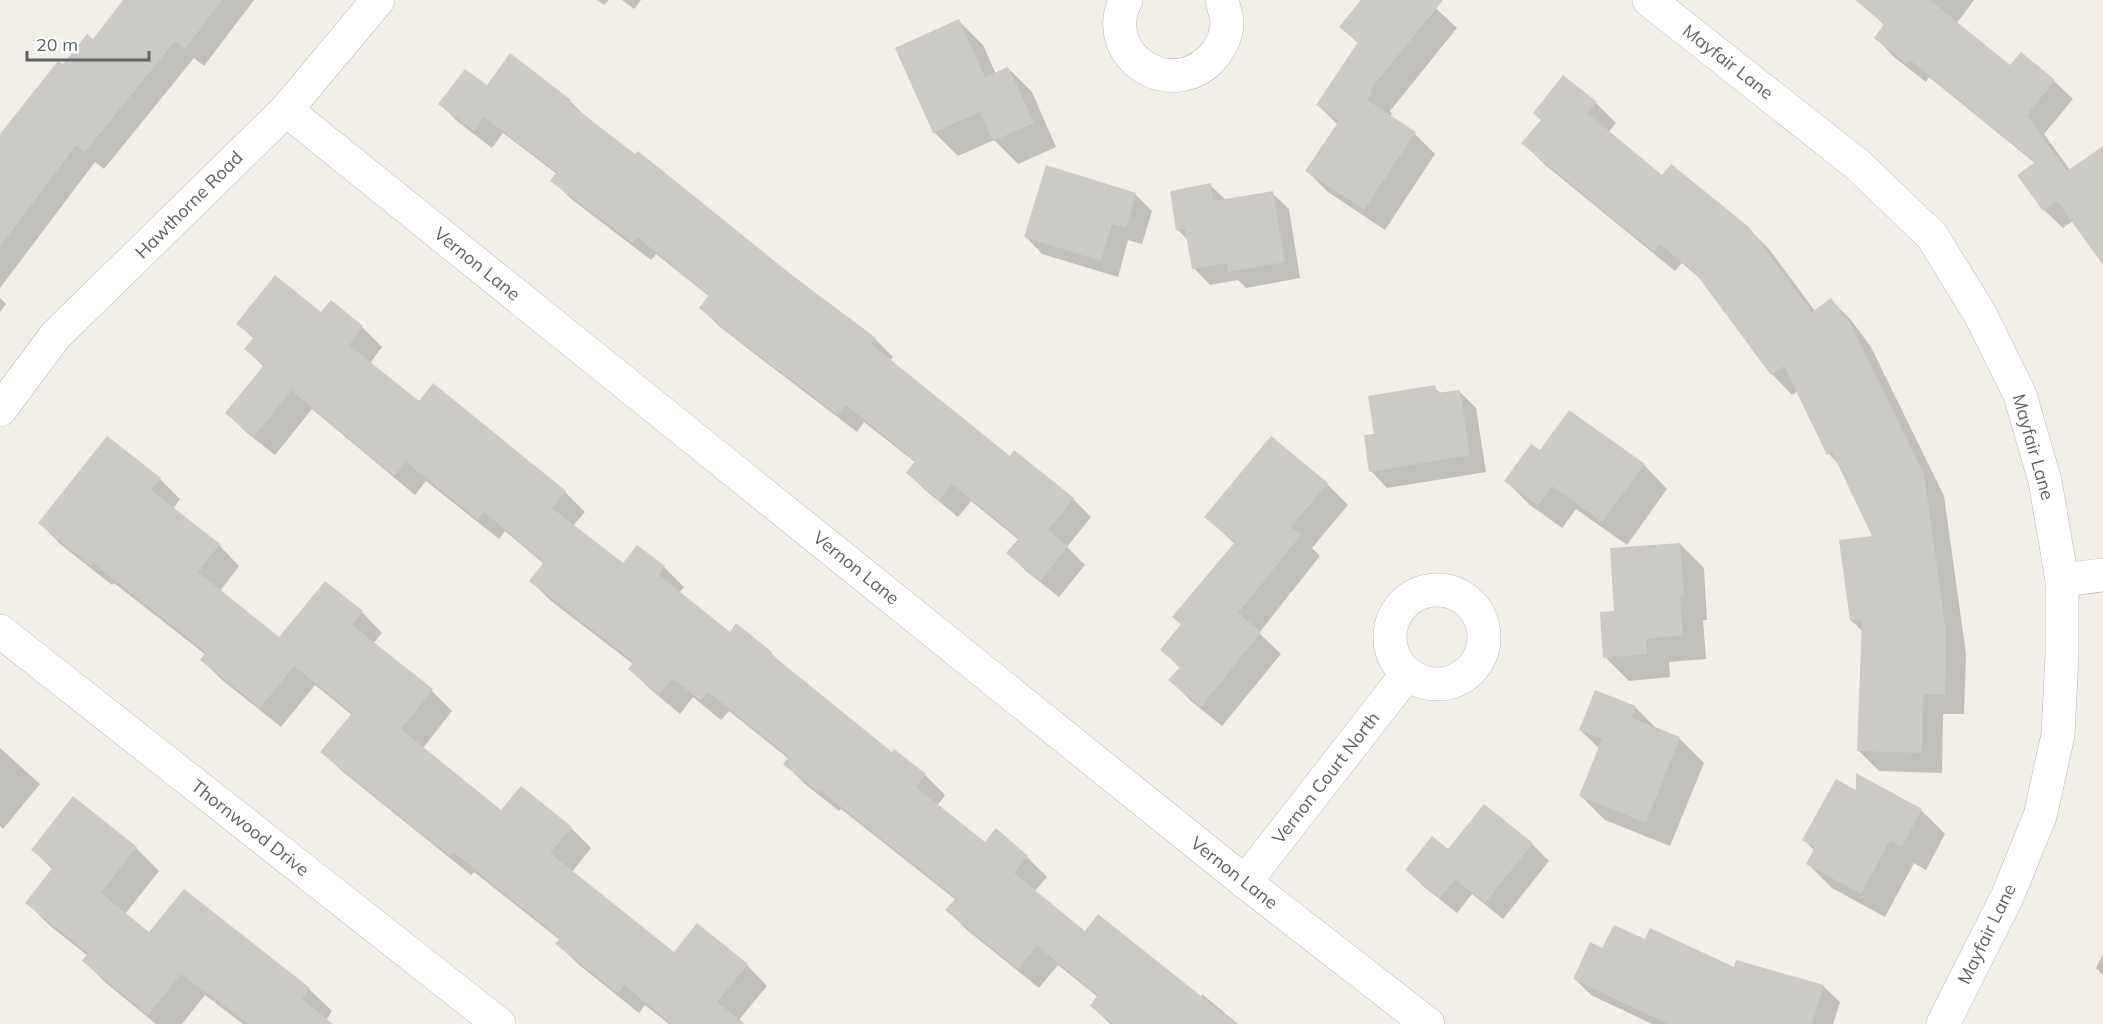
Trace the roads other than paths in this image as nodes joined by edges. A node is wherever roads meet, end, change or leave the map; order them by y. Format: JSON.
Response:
{"nodes":[{"id":1,"x":378,"y":0,"type":"edge"},
{"id":2,"x":1126,"y":0,"type":"edge"},
{"id":3,"x":1222,"y":0,"type":"edge"},
{"id":4,"x":1649,"y":0,"type":"edge"},
{"id":5,"x":286,"y":110,"type":"junction"},
{"id":6,"x":0,"y":411,"type":"edge"},
{"id":7,"x":2103,"y":575,"type":"edge"},
{"id":8,"x":2062,"y":580,"type":"junction"},
{"id":9,"x":0,"y":631,"type":"edge"},
{"id":10,"x":1407,"y":674,"type":"dead end"},
{"id":11,"x":1245,"y":882,"type":"junction"},
{"id":12,"x":499,"y":1024,"type":"edge"},
{"id":13,"x":1428,"y":1024,"type":"edge"},
{"id":14,"x":1943,"y":1024,"type":"edge"}],
"edges":[{"from":1,"to":5,"type":"street","name":"Hawthorne Road"},
{"from":2,"to":3,"type":"street"},
{"from":4,"to":8,"type":"street","name":"Mayfair Lane"},
{"from":5,"to":6,"type":"street","name":"Hawthorne Road"},
{"from":5,"to":11,"type":"street","name":"Vernon Lane"},
{"from":7,"to":8,"type":"street"},
{"from":8,"to":14,"type":"street","name":"Mayfair Lane"},
{"from":9,"to":12,"type":"street","name":"Thornwood Drive"},
{"from":10,"to":11,"type":"street","name":"Vernon Court North"},
{"from":11,"to":13,"type":"street","name":"Vernon Lane"}]}
